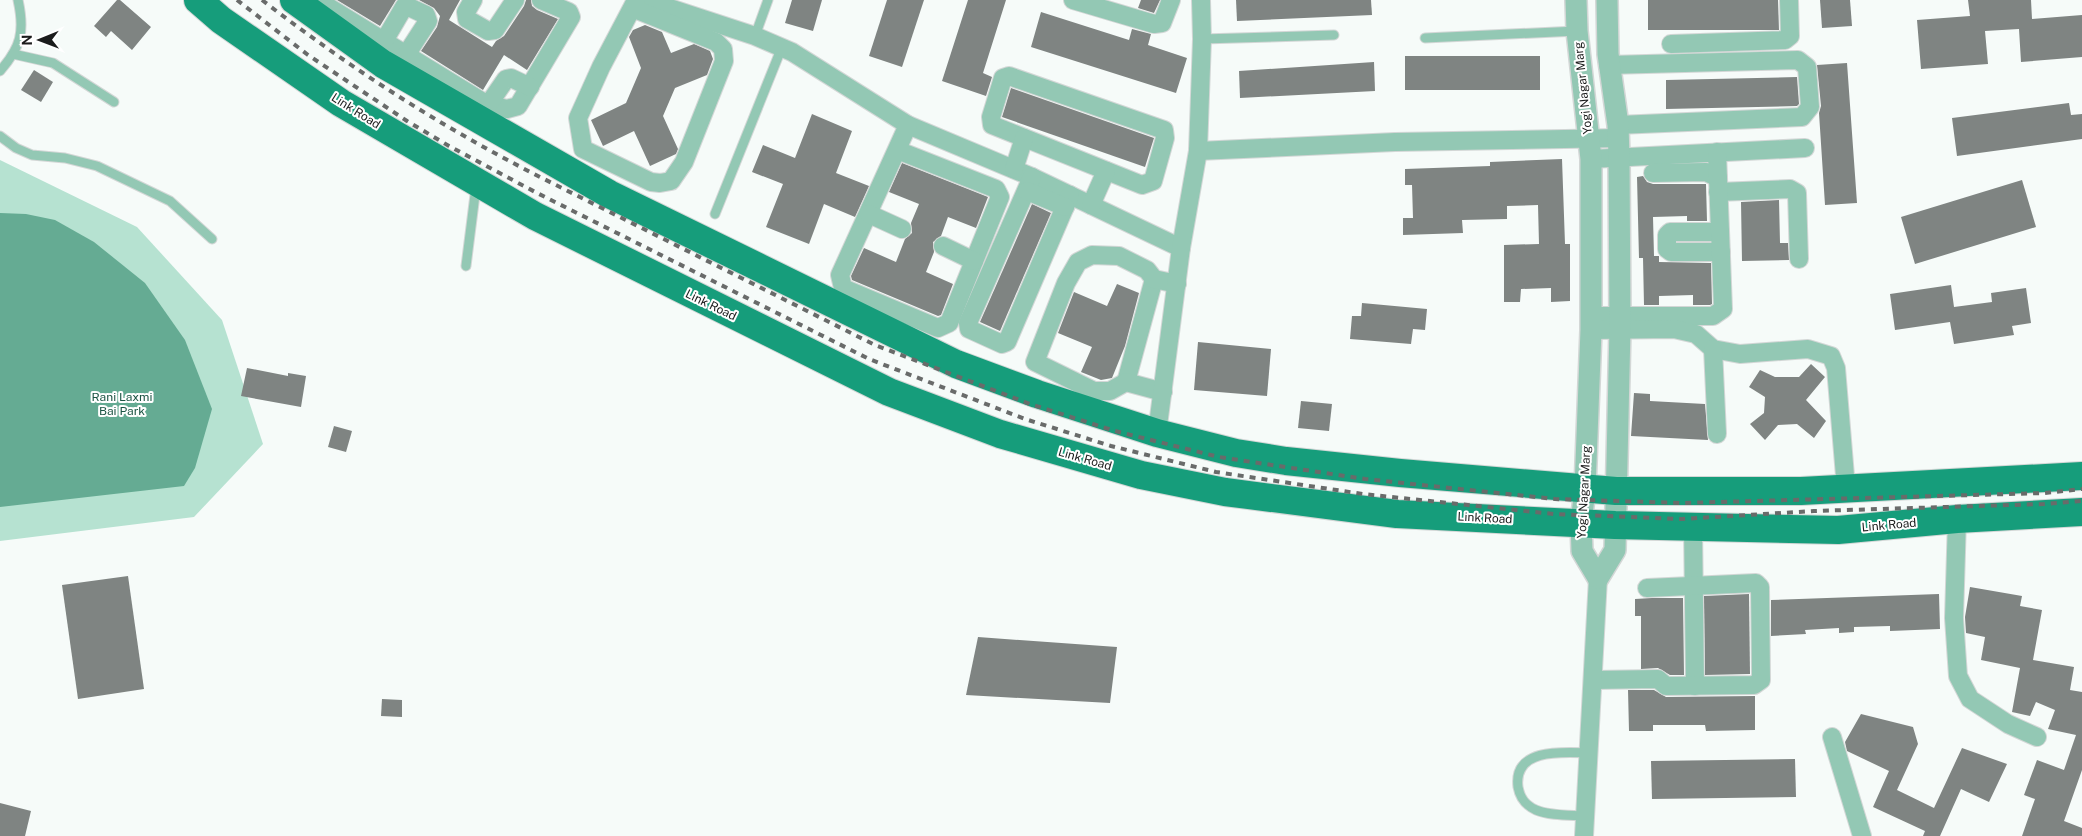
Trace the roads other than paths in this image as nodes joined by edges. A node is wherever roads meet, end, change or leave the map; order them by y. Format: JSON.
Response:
{"nodes":[{"id":1,"x":18,"y":0,"type":"edge"},
{"id":2,"x":198,"y":0,"type":"edge"},
{"id":3,"x":294,"y":0,"type":"edge"},
{"id":4,"x":318,"y":0,"type":"edge"},
{"id":5,"x":472,"y":0,"type":"edge"},
{"id":6,"x":515,"y":0,"type":"edge"},
{"id":7,"x":541,"y":0,"type":"edge"},
{"id":8,"x":768,"y":0,"type":"edge"},
{"id":9,"x":1073,"y":0,"type":"edge"},
{"id":10,"x":1170,"y":0,"type":"edge"},
{"id":11,"x":1201,"y":0,"type":"edge"},
{"id":12,"x":1576,"y":0,"type":"edge"},
{"id":13,"x":1607,"y":0,"type":"edge"},
{"id":14,"x":1789,"y":0,"type":"edge"},
{"id":15,"x":638,"y":3,"type":"edge"},
{"id":16,"x":1577,"y":31,"type":"junction"},
{"id":17,"x":755,"y":36,"type":"junction"},
{"id":18,"x":1334,"y":36,"type":"dead end"},
{"id":19,"x":1425,"y":38,"type":"dead end"},
{"id":20,"x":1202,"y":39,"type":"junction"},
{"id":21,"x":384,"y":41,"type":"junction"},
{"id":22,"x":1671,"y":44,"type":"dead end"},
{"id":23,"x":782,"y":47,"type":"junction"},
{"id":24,"x":14,"y":54,"type":"junction"},
{"id":25,"x":406,"y":55,"type":"junction"},
{"id":26,"x":1608,"y":65,"type":"junction"},
{"id":27,"x":0,"y":71,"type":"edge"},
{"id":28,"x":530,"y":87,"type":"junction"},
{"id":29,"x":114,"y":102,"type":"dead end"},
{"id":30,"x":488,"y":105,"type":"junction"},
{"id":31,"x":908,"y":125,"type":"junction"},
{"id":32,"x":0,"y":136,"type":"edge"},
{"id":33,"x":1589,"y":137,"type":"junction"},
{"id":34,"x":1024,"y":138,"type":"junction"},
{"id":35,"x":1619,"y":140,"type":"junction"},
{"id":36,"x":1805,"y":148,"type":"dead end"},
{"id":37,"x":897,"y":150,"type":"junction"},
{"id":38,"x":1198,"y":151,"type":"junction"},
{"id":39,"x":1717,"y":152,"type":"junction"},
{"id":40,"x":1591,"y":159,"type":"junction"},
{"id":41,"x":577,"y":160,"type":"junction"},
{"id":42,"x":994,"y":162,"type":"junction"},
{"id":43,"x":1014,"y":169,"type":"junction"},
{"id":44,"x":1106,"y":171,"type":"junction"},
{"id":45,"x":1653,"y":173,"type":"dead end"},
{"id":46,"x":477,"y":182,"type":"junction"},
{"id":47,"x":651,"y":182,"type":"junction"},
{"id":48,"x":1029,"y":184,"type":"junction"},
{"id":49,"x":1718,"y":185,"type":"junction"},
{"id":50,"x":986,"y":186,"type":"junction"},
{"id":51,"x":1067,"y":201,"type":"junction"},
{"id":52,"x":1091,"y":205,"type":"junction"},
{"id":53,"x":641,"y":209,"type":"junction"},
{"id":54,"x":715,"y":214,"type":"dead end"},
{"id":55,"x":869,"y":214,"type":"junction"},
{"id":56,"x":902,"y":229,"type":"dead end"},
{"id":57,"x":1720,"y":232,"type":"junction"},
{"id":58,"x":212,"y":239,"type":"dead end"},
{"id":59,"x":943,"y":246,"type":"dead end"},
{"id":60,"x":1181,"y":248,"type":"junction"},
{"id":61,"x":1721,"y":252,"type":"junction"},
{"id":62,"x":1799,"y":259,"type":"dead end"},
{"id":63,"x":974,"y":261,"type":"junction"},
{"id":64,"x":466,"y":266,"type":"dead end"},
{"id":65,"x":1154,"y":279,"type":"junction"},
{"id":66,"x":1177,"y":284,"type":"junction"},
{"id":67,"x":1591,"y":323,"type":"junction"},
{"id":68,"x":1620,"y":323,"type":"junction"},
{"id":69,"x":1713,"y":349,"type":"junction"},
{"id":70,"x":1035,"y":362,"type":"junction"},
{"id":71,"x":1126,"y":382,"type":"junction"},
{"id":72,"x":1025,"y":390,"type":"junction"},
{"id":73,"x":1163,"y":392,"type":"junction"},
{"id":74,"x":1157,"y":432,"type":"junction"},
{"id":75,"x":1717,"y":434,"type":"dead end"},
{"id":76,"x":2082,"y":476,"type":"edge"},
{"id":77,"x":1846,"y":488,"type":"junction"},
{"id":78,"x":1585,"y":489,"type":"junction"},
{"id":79,"x":1616,"y":491,"type":"junction"},
{"id":80,"x":2082,"y":512,"type":"edge"},
{"id":81,"x":1957,"y":519,"type":"junction"},
{"id":82,"x":1581,"y":523,"type":"junction"},
{"id":83,"x":1615,"y":525,"type":"junction"},
{"id":84,"x":1693,"y":526,"type":"junction"},
{"id":85,"x":1598,"y":578,"type":"junction"},
{"id":86,"x":1694,"y":586,"type":"junction"},
{"id":87,"x":1647,"y":588,"type":"dead end"},
{"id":88,"x":1593,"y":680,"type":"junction"},
{"id":89,"x":1696,"y":686,"type":"junction"},
{"id":90,"x":1832,"y":737,"type":"dead end"},
{"id":91,"x":2037,"y":738,"type":"dead end"},
{"id":92,"x":1590,"y":753,"type":"junction"},
{"id":93,"x":1585,"y":816,"type":"junction"},
{"id":94,"x":1584,"y":836,"type":"edge"},
{"id":95,"x":1862,"y":836,"type":"edge"}],
"edges":[{"from":1,"to":24,"type":"lane"},
{"from":2,"to":46,"type":"main road","name":"Link Road"},
{"from":3,"to":41,"type":"main road"},
{"from":4,"to":21,"type":"street"},
{"from":5,"to":6,"type":"street"},
{"from":7,"to":28,"type":"street"},
{"from":8,"to":17,"type":"lane"},
{"from":9,"to":10,"type":"street"},
{"from":11,"to":20,"type":"street"},
{"from":12,"to":16,"type":"street","name":"Yogi Nagar Marg"},
{"from":13,"to":26,"type":"street"},
{"from":14,"to":22,"type":"street"},
{"from":15,"to":17,"type":"street"},
{"from":15,"to":41,"type":"street"},
{"from":15,"to":47,"type":"street"},
{"from":16,"to":19,"type":"lane"},
{"from":16,"to":33,"type":"street","name":"Yogi Nagar Marg"},
{"from":17,"to":23,"type":"street"},
{"from":18,"to":20,"type":"lane"},
{"from":20,"to":38,"type":"street"},
{"from":21,"to":25,"type":"street"},
{"from":21,"to":25,"type":"street"},
{"from":23,"to":31,"type":"street"},
{"from":23,"to":54,"type":"lane"},
{"from":24,"to":27,"type":"lane"},
{"from":24,"to":29,"type":"lane"},
{"from":25,"to":30,"type":"street"},
{"from":26,"to":35,"type":"street"},
{"from":26,"to":35,"type":"street"},
{"from":28,"to":30,"type":"street"},
{"from":28,"to":30,"type":"street"},
{"from":31,"to":37,"type":"street"},
{"from":31,"to":42,"type":"street"},
{"from":32,"to":58,"type":"lane"},
{"from":33,"to":35,"type":"street"},
{"from":33,"to":38,"type":"street"},
{"from":33,"to":40,"type":"street","name":"Yogi Nagar Marg"},
{"from":34,"to":43,"type":"street"},
{"from":34,"to":44,"type":"street"},
{"from":34,"to":44,"type":"street"},
{"from":35,"to":39,"type":"street"},
{"from":35,"to":40,"type":"street"},
{"from":35,"to":68,"type":"street"},
{"from":36,"to":39,"type":"street"},
{"from":37,"to":50,"type":"street"},
{"from":37,"to":55,"type":"street"},
{"from":38,"to":60,"type":"street"},
{"from":39,"to":49,"type":"street"},
{"from":40,"to":67,"type":"street","name":"Yogi Nagar Marg"},
{"from":41,"to":47,"type":"street"},
{"from":41,"to":53,"type":"main road"},
{"from":42,"to":43,"type":"street"},
{"from":42,"to":50,"type":"street"},
{"from":43,"to":48,"type":"street"},
{"from":44,"to":52,"type":"street"},
{"from":45,"to":49,"type":"street"},
{"from":46,"to":64,"type":"lane"},
{"from":46,"to":82,"type":"main road","name":"Link Road"},
{"from":47,"to":53,"type":"street"},
{"from":48,"to":51,"type":"street"},
{"from":48,"to":51,"type":"street"},
{"from":49,"to":57,"type":"street"},
{"from":49,"to":62,"type":"street"},
{"from":50,"to":63,"type":"street"},
{"from":51,"to":52,"type":"street"},
{"from":52,"to":60,"type":"street"},
{"from":53,"to":72,"type":"main road"},
{"from":55,"to":56,"type":"street"},
{"from":55,"to":63,"type":"street"},
{"from":57,"to":61,"type":"street"},
{"from":57,"to":61,"type":"street"},
{"from":59,"to":63,"type":"street"},
{"from":60,"to":66,"type":"street"},
{"from":61,"to":68,"type":"street"},
{"from":65,"to":66,"type":"street"},
{"from":65,"to":70,"type":"street"},
{"from":65,"to":71,"type":"street"},
{"from":66,"to":73,"type":"street"},
{"from":67,"to":68,"type":"street"},
{"from":67,"to":78,"type":"street","name":"Yogi Nagar Marg"},
{"from":68,"to":69,"type":"street"},
{"from":68,"to":79,"type":"street"},
{"from":69,"to":75,"type":"street"},
{"from":69,"to":77,"type":"street"},
{"from":70,"to":71,"type":"street"},
{"from":70,"to":72,"type":"street"},
{"from":71,"to":73,"type":"street"},
{"from":72,"to":74,"type":"main road"},
{"from":73,"to":74,"type":"street"},
{"from":74,"to":78,"type":"main road"},
{"from":76,"to":77,"type":"main road"},
{"from":77,"to":79,"type":"main road"},
{"from":78,"to":79,"type":"main road"},
{"from":78,"to":82,"type":"street","name":"Yogi Nagar Marg"},
{"from":79,"to":83,"type":"street"},
{"from":80,"to":81,"type":"main road","name":"Link Road"},
{"from":81,"to":84,"type":"main road","name":"Link Road"},
{"from":81,"to":91,"type":"street"},
{"from":82,"to":83,"type":"main road","name":"Link Road"},
{"from":82,"to":85,"type":"street","name":"Yogi Nagar Marg"},
{"from":83,"to":84,"type":"main road","name":"Link Road"},
{"from":83,"to":85,"type":"street"},
{"from":84,"to":86,"type":"street"},
{"from":85,"to":88,"type":"street"},
{"from":86,"to":87,"type":"street"},
{"from":86,"to":89,"type":"street"},
{"from":86,"to":89,"type":"street"},
{"from":88,"to":89,"type":"street"},
{"from":88,"to":92,"type":"street"},
{"from":90,"to":95,"type":"street"},
{"from":92,"to":93,"type":"street"},
{"from":92,"to":93,"type":"lane"},
{"from":93,"to":94,"type":"street"}]}
